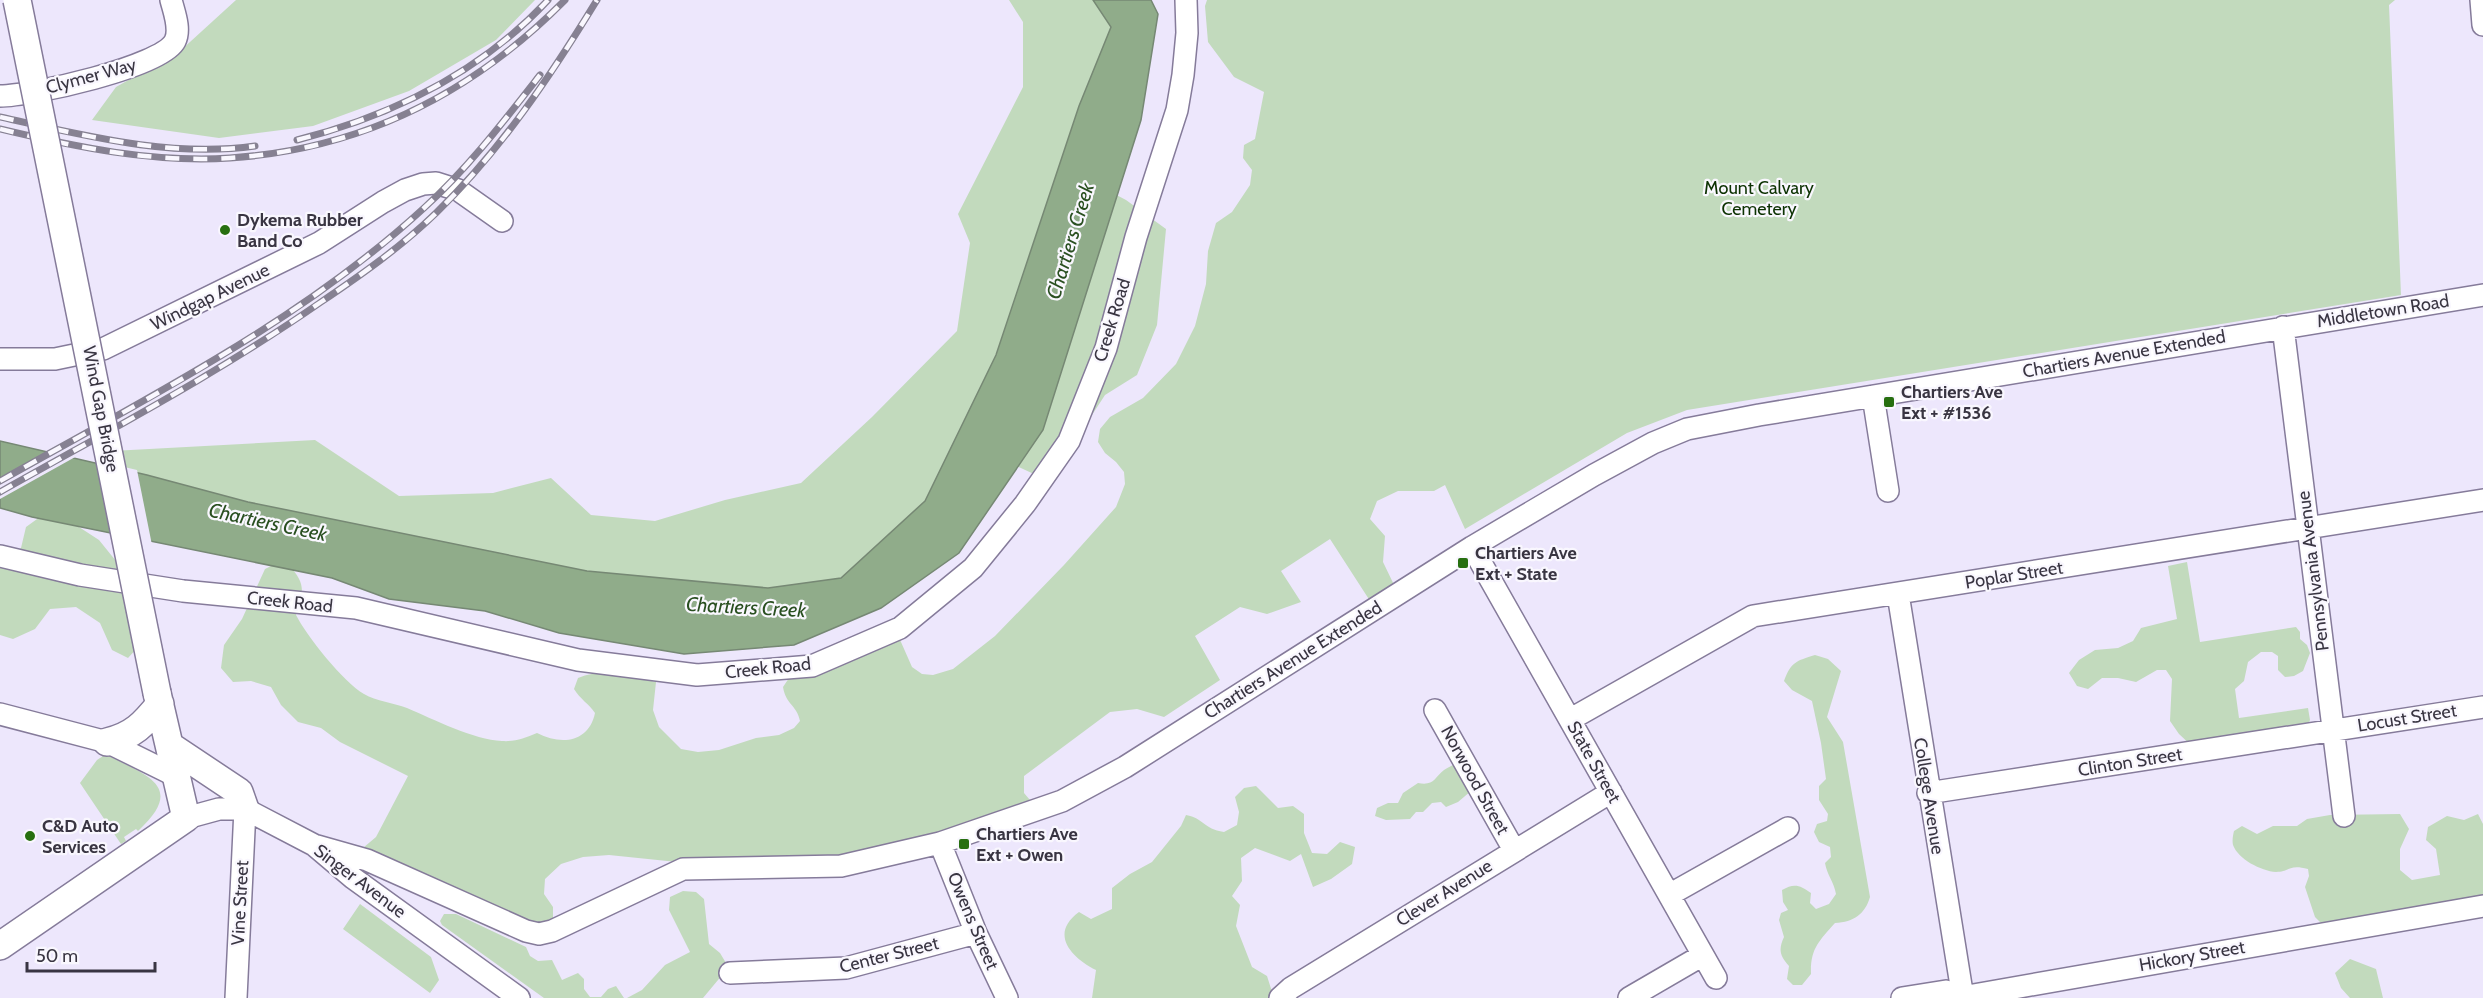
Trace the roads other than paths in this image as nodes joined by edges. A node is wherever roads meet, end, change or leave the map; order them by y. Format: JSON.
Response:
{"nodes":[{"id":1,"x":17,"y":0,"type":"edge"},
{"id":2,"x":171,"y":0,"type":"edge"},
{"id":3,"x":1186,"y":0,"type":"edge"},
{"id":4,"x":2481,"y":0,"type":"edge"},
{"id":5,"x":2483,"y":25,"type":"edge"},
{"id":6,"x":0,"y":96,"type":"edge"},
{"id":7,"x":502,"y":221,"type":"dead end"},
{"id":8,"x":2483,"y":295,"type":"edge"},
{"id":9,"x":2283,"y":327,"type":"junction"},
{"id":10,"x":0,"y":359,"type":"edge"},
{"id":11,"x":1873,"y":396,"type":"junction"},
{"id":12,"x":1888,"y":491,"type":"dead end"},
{"id":13,"x":2483,"y":500,"type":"edge"},
{"id":14,"x":2308,"y":526,"type":"junction"},
{"id":15,"x":1472,"y":547,"type":"junction"},
{"id":16,"x":0,"y":556,"type":"edge"},
{"id":17,"x":1898,"y":594,"type":"junction"},
{"id":18,"x":159,"y":698,"type":"junction"},
{"id":19,"x":2483,"y":707,"type":"edge"},
{"id":20,"x":1435,"y":710,"type":"dead end"},
{"id":21,"x":0,"y":714,"type":"edge"},
{"id":22,"x":1570,"y":719,"type":"junction"},
{"id":23,"x":2332,"y":730,"type":"junction"},
{"id":24,"x":107,"y":742,"type":"junction"},
{"id":25,"x":170,"y":746,"type":"junction"},
{"id":26,"x":178,"y":777,"type":"junction"},
{"id":27,"x":1611,"y":792,"type":"junction"},
{"id":28,"x":1928,"y":793,"type":"junction"},
{"id":29,"x":245,"y":809,"type":"junction"},
{"id":30,"x":2344,"y":816,"type":"dead end"},
{"id":31,"x":186,"y":818,"type":"junction"},
{"id":32,"x":1788,"y":828,"type":"dead end"},
{"id":33,"x":940,"y":843,"type":"junction"},
{"id":34,"x":314,"y":845,"type":"junction"},
{"id":35,"x":1514,"y":850,"type":"junction"},
{"id":36,"x":1669,"y":895,"type":"junction"},
{"id":37,"x":2483,"y":906,"type":"edge"},
{"id":38,"x":976,"y":933,"type":"junction"},
{"id":39,"x":0,"y":946,"type":"edge"},
{"id":40,"x":1704,"y":955,"type":"junction"},
{"id":41,"x":730,"y":973,"type":"dead end"},
{"id":42,"x":1716,"y":978,"type":"dead end"},
{"id":43,"x":508,"y":995,"type":"edge"},
{"id":44,"x":1962,"y":997,"type":"edge"},
{"id":45,"x":236,"y":998,"type":"edge"},
{"id":46,"x":1007,"y":998,"type":"edge"},
{"id":47,"x":1280,"y":998,"type":"edge"},
{"id":48,"x":1629,"y":998,"type":"edge"},
{"id":49,"x":1902,"y":998,"type":"edge"}],
"edges":[{"from":1,"to":18,"type":"main road","name":"Wind Gap Bridge","bridge":true},
{"from":2,"to":6,"type":"street","name":"Clymer Way"},
{"from":3,"to":16,"type":"street","name":"Creek Road"},
{"from":4,"to":5,"type":"street"},
{"from":7,"to":10,"type":"street","name":"Windgap Avenue"},
{"from":8,"to":9,"type":"street","name":"Middletown Road"},
{"from":9,"to":11,"type":"street","name":"Chartiers Avenue Extended"},
{"from":9,"to":14,"type":"street","name":"Pennsylvania Avenue"},
{"from":11,"to":12,"type":"street"},
{"from":11,"to":15,"type":"street","name":"Chartiers Avenue Extended"},
{"from":13,"to":14,"type":"street","name":"Poplar Street"},
{"from":14,"to":17,"type":"street","name":"Poplar Street"},
{"from":14,"to":23,"type":"street","name":"Pennsylvania Avenue"},
{"from":15,"to":22,"type":"street","name":"State Street"},
{"from":15,"to":33,"type":"street","name":"Chartiers Avenue Extended"},
{"from":17,"to":22,"type":"street","name":"Poplar Street"},
{"from":17,"to":28,"type":"street","name":"College Avenue"},
{"from":18,"to":24,"type":"main road"},
{"from":18,"to":25,"type":"main road","name":"Wind Gap Bridge"},
{"from":19,"to":23,"type":"street","name":"Locust Street"},
{"from":20,"to":35,"type":"street","name":"Norwood Street"},
{"from":21,"to":24,"type":"street"},
{"from":22,"to":27,"type":"street","name":"State Street"},
{"from":23,"to":28,"type":"street","name":"Clinton Street"},
{"from":23,"to":30,"type":"street","name":"Pennsylvania Avenue"},
{"from":24,"to":26,"type":"street"},
{"from":25,"to":26,"type":"main road","name":"Wind Gap Bridge"},
{"from":25,"to":29,"type":"main road"},
{"from":26,"to":31,"type":"main road","name":"Wind Gap Bridge"},
{"from":27,"to":35,"type":"street","name":"Clever Avenue"},
{"from":27,"to":36,"type":"street","name":"State Street"},
{"from":28,"to":44,"type":"street","name":"College Avenue"},
{"from":29,"to":31,"type":"street","name":"Singer Avenue"},
{"from":29,"to":34,"type":"street","name":"Singer Avenue"},
{"from":29,"to":45,"type":"street","name":"Vine Street"},
{"from":31,"to":39,"type":"main road"},
{"from":32,"to":36,"type":"street"},
{"from":33,"to":34,"type":"street","name":"Chartiers Avenue Extended"},
{"from":33,"to":38,"type":"street","name":"Owens Street"},
{"from":34,"to":43,"type":"street","name":"Singer Avenue"},
{"from":35,"to":47,"type":"street","name":"Clever Avenue"},
{"from":36,"to":40,"type":"street","name":"State Street"},
{"from":37,"to":44,"type":"street","name":"Hickory Street"},
{"from":38,"to":41,"type":"street","name":"Center Street"},
{"from":38,"to":46,"type":"street","name":"Owens Street"},
{"from":40,"to":42,"type":"street","name":"State Street"},
{"from":40,"to":48,"type":"street"},
{"from":44,"to":49,"type":"street","name":"Hickory Street"}]}
